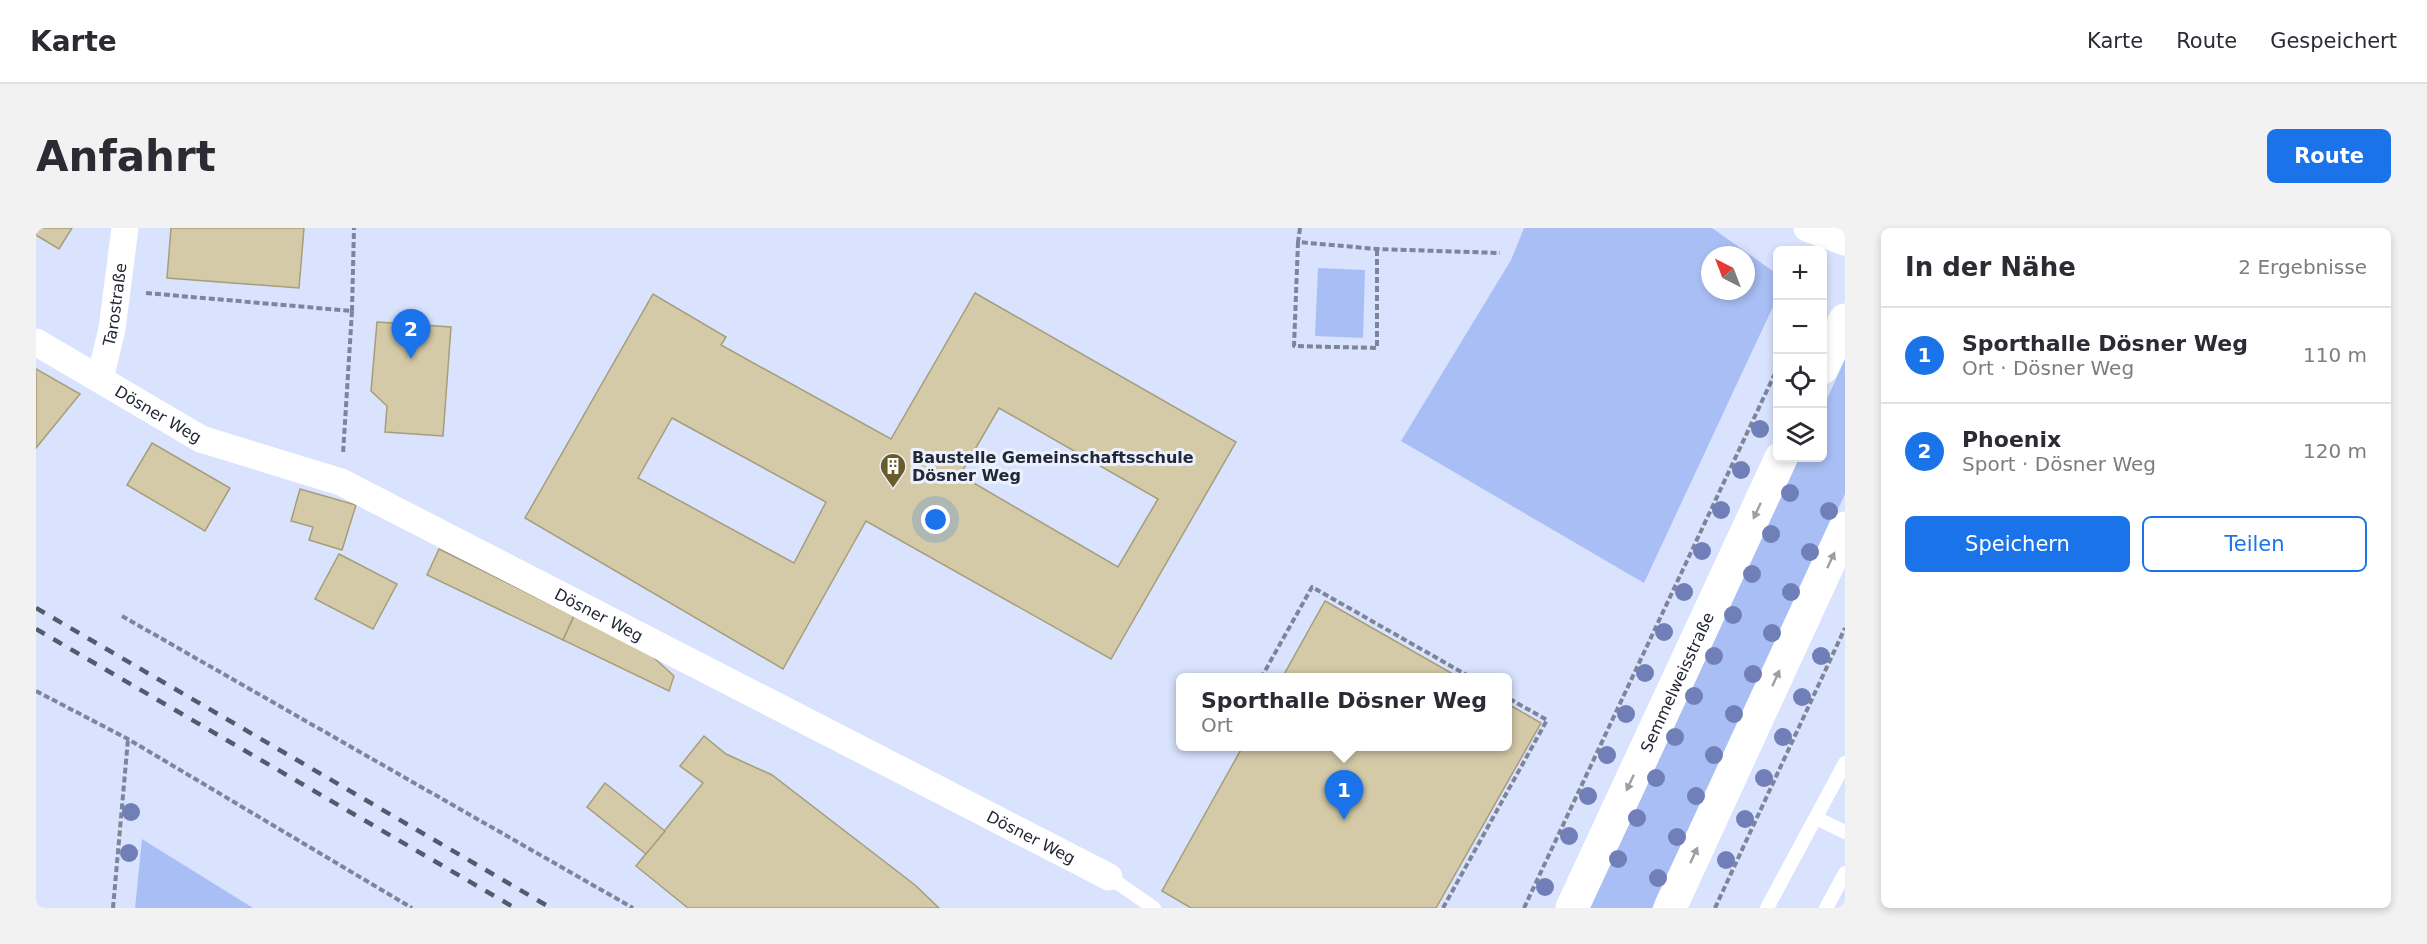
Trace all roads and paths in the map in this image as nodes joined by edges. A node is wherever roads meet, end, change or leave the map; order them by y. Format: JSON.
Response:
{"nodes":[{"id":1,"x":125,"y":228,"type":"edge"},
{"id":2,"x":354,"y":228,"type":"edge"},
{"id":3,"x":1300,"y":228,"type":"edge"},
{"id":4,"x":1806,"y":228,"type":"edge"},
{"id":5,"x":1298,"y":242,"type":"junction"},
{"id":6,"x":1845,"y":242,"type":"edge"},
{"id":7,"x":1377,"y":249,"type":"junction"},
{"id":8,"x":1500,"y":253,"type":"dead end"},
{"id":9,"x":119,"y":290,"type":"junction"},
{"id":10,"x":352,"y":311,"type":"junction"},
{"id":11,"x":1845,"y":320,"type":"edge"},
{"id":12,"x":36,"y":342,"type":"edge"},
{"id":13,"x":1827,"y":358,"type":"edge"},
{"id":14,"x":1773,"y":378,"type":"edge"},
{"id":15,"x":100,"y":379,"type":"junction"},
{"id":16,"x":1779,"y":462,"type":"edge"},
{"id":17,"x":341,"y":482,"type":"junction"},
{"id":18,"x":1845,"y":528,"type":"edge"},
{"id":19,"x":122,"y":616,"type":"dead end"},
{"id":20,"x":1845,"y":628,"type":"edge"},
{"id":21,"x":1264,"y":673,"type":"edge"},
{"id":22,"x":1463,"y":673,"type":"edge"},
{"id":23,"x":36,"y":691,"type":"edge"},
{"id":24,"x":1512,"y":700,"type":"edge"},
{"id":25,"x":128,"y":739,"type":"junction"},
{"id":26,"x":1845,"y":763,"type":"edge"},
{"id":27,"x":1816,"y":818,"type":"junction"},
{"id":28,"x":1843,"y":831,"type":"edge"},
{"id":29,"x":1845,"y":873,"type":"edge"},
{"id":30,"x":1108,"y":877,"type":"joint"},
{"id":31,"x":113,"y":908,"type":"edge"},
{"id":32,"x":412,"y":908,"type":"edge"},
{"id":33,"x":633,"y":908,"type":"edge"},
{"id":34,"x":1154,"y":908,"type":"edge"},
{"id":35,"x":1443,"y":908,"type":"edge"},
{"id":36,"x":1524,"y":908,"type":"edge"},
{"id":37,"x":1572,"y":908,"type":"edge"},
{"id":38,"x":1670,"y":908,"type":"edge"},
{"id":39,"x":1715,"y":908,"type":"edge"},
{"id":40,"x":1767,"y":908,"type":"edge"},
{"id":41,"x":1826,"y":908,"type":"edge"}],
"edges":[{"from":1,"to":9,"type":"street","name":"Tarostraße"},
{"from":2,"to":10,"type":"path"},
{"from":3,"to":5,"type":"path"},
{"from":4,"to":6,"type":"street"},
{"from":5,"to":7,"type":"path"},
{"from":5,"to":7,"type":"path"},
{"from":7,"to":8,"type":"path"},
{"from":9,"to":10,"type":"path"},
{"from":9,"to":15,"type":"street","name":"Tarostraße"},
{"from":10,"to":17,"type":"path"},
{"from":11,"to":13,"type":"main road"},
{"from":12,"to":15,"type":"street","name":"Dösner Weg"},
{"from":14,"to":36,"type":"path"},
{"from":15,"to":17,"type":"street","name":"Dösner Weg"},
{"from":16,"to":37,"type":"main road","name":"Semmelweisstraße","one_way":true},
{"from":17,"to":30,"type":"street","name":"Dösner Weg"},
{"from":38,"to":18,"type":"main road","one_way":true},
{"from":19,"to":33,"type":"path"},
{"from":20,"to":39,"type":"path"},
{"from":21,"to":22,"type":"path"},
{"from":23,"to":25,"type":"path"},
{"from":24,"to":35,"type":"path"},
{"from":25,"to":31,"type":"path"},
{"from":25,"to":32,"type":"path"},
{"from":26,"to":27,"type":"lane"},
{"from":27,"to":28,"type":"lane"},
{"from":27,"to":40,"type":"lane"},
{"from":29,"to":41,"type":"lane"},
{"from":30,"to":34,"type":"lane","name":"Dösner Weg"}]}
